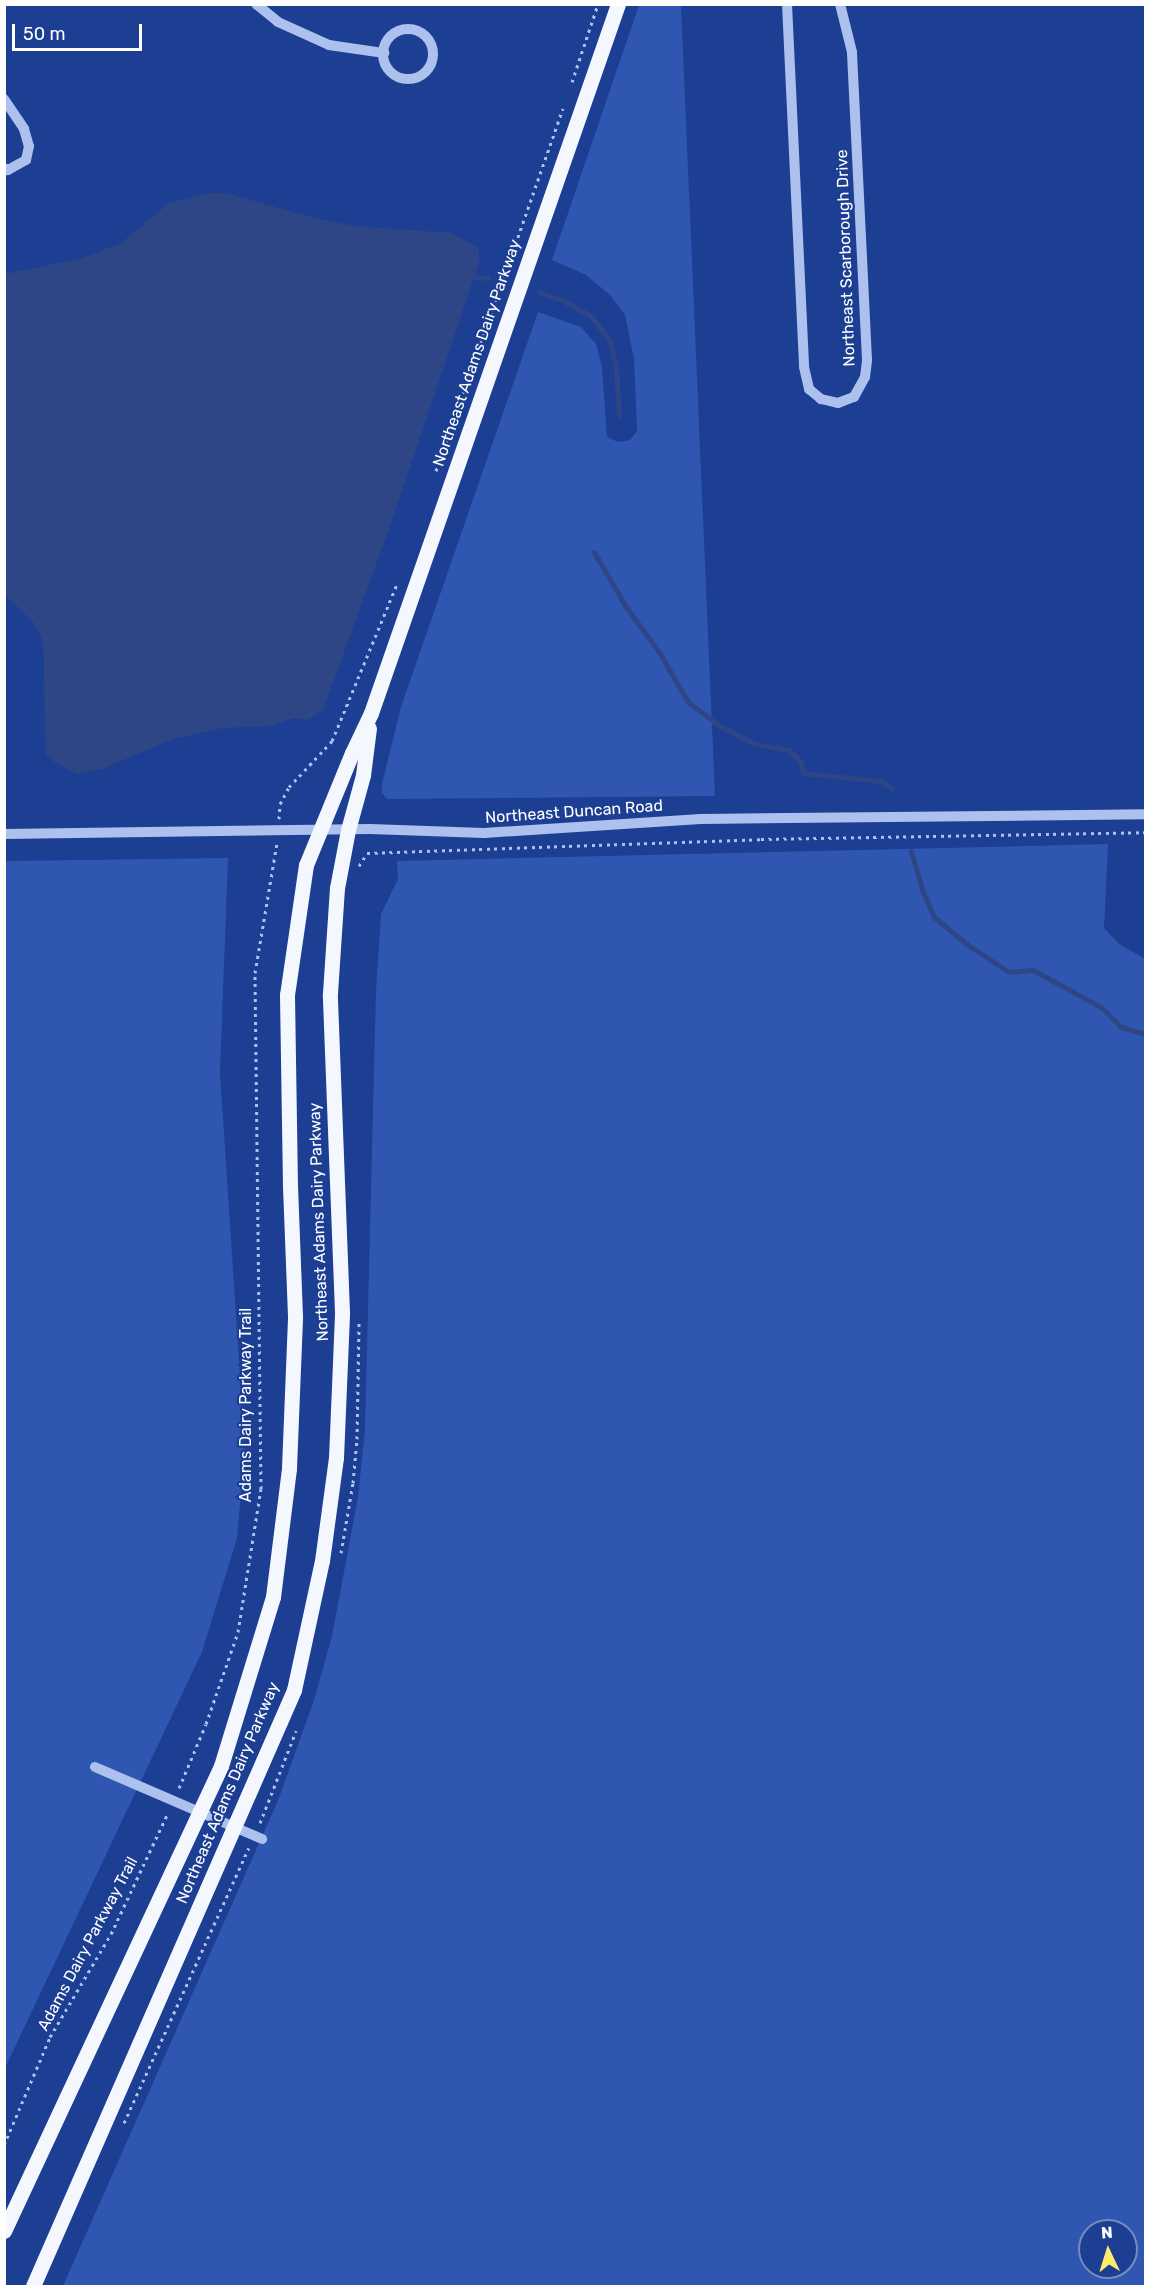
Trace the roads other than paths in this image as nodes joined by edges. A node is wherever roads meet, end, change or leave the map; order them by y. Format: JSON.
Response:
{"nodes":[{"id":1,"x":256,"y":4,"type":"edge"},
{"id":2,"x":618,"y":4,"type":"edge"},
{"id":3,"x":787,"y":4,"type":"edge"},
{"id":4,"x":840,"y":4,"type":"edge"},
{"id":5,"x":384,"y":53,"type":"junction"},
{"id":6,"x":4,"y":99,"type":"edge"},
{"id":7,"x":4,"y":168,"type":"edge"},
{"id":8,"x":371,"y":713,"type":"junction"},
{"id":9,"x":1146,"y":814,"type":"edge"},
{"id":10,"x":320,"y":830,"type":"junction"},
{"id":11,"x":348,"y":830,"type":"junction"},
{"id":12,"x":4,"y":834,"type":"edge"},
{"id":13,"x":94,"y":1767,"type":"dead end"},
{"id":14,"x":200,"y":1812,"type":"junction"},
{"id":15,"x":234,"y":1827,"type":"junction"},
{"id":16,"x":262,"y":1839,"type":"dead end"},
{"id":17,"x":4,"y":2231,"type":"edge"},
{"id":18,"x":33,"y":2286,"type":"edge"}],
"edges":[{"from":1,"to":5,"type":"street"},
{"from":2,"to":8,"type":"main road","name":"Northeast Adams Dairy Parkway"},
{"from":3,"to":4,"type":"street","name":"Northeast Scarborough Drive"},
{"from":5,"to":5,"type":"street"},
{"from":6,"to":7,"type":"street"},
{"from":8,"to":10,"type":"main road","name":"Northeast Adams Dairy Parkway"},
{"from":8,"to":11,"type":"main road","name":"Northeast Adams Dairy Parkway"},
{"from":9,"to":11,"type":"street","name":"Northeast Duncan Road"},
{"from":10,"to":11,"type":"street","name":"Northeast Duncan Road"},
{"from":10,"to":12,"type":"street","name":"Northeast Duncan Road"},
{"from":10,"to":14,"type":"main road","name":"Northeast Adams Dairy Parkway"},
{"from":11,"to":15,"type":"main road","name":"Northeast Adams Dairy Parkway"},
{"from":13,"to":14,"type":"street"},
{"from":14,"to":15,"type":"street"},
{"from":14,"to":17,"type":"main road","name":"Northeast Adams Dairy Parkway"},
{"from":15,"to":16,"type":"street"},
{"from":15,"to":18,"type":"main road","name":"Northeast Adams Dairy Parkway"}]}
